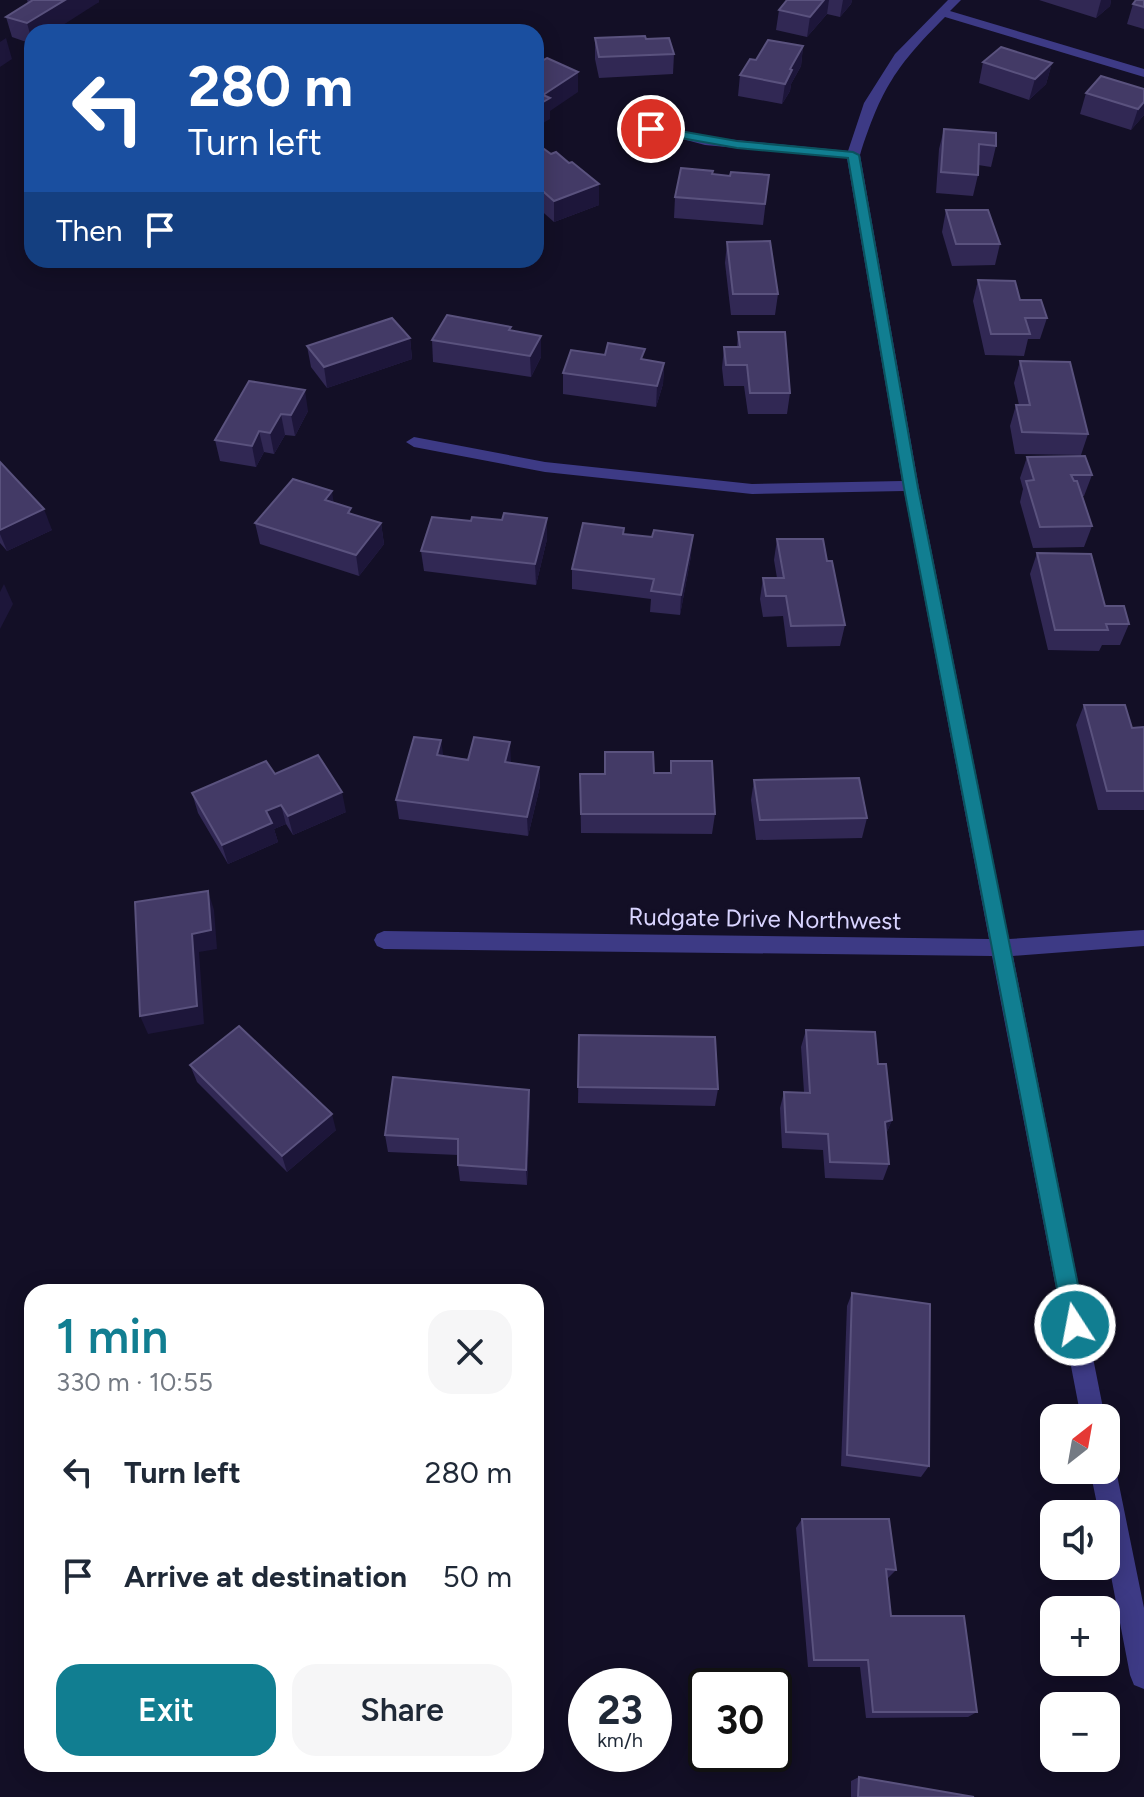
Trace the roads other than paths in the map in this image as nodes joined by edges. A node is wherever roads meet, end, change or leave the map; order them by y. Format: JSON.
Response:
{"nodes":[{"id":1,"x":950,"y":7,"type":"edge"},
{"id":2,"x":1144,"y":73,"type":"edge"},
{"id":3,"x":651,"y":129,"type":"dead end"},
{"id":4,"x":853,"y":155,"type":"junction"},
{"id":5,"x":414,"y":442,"type":"dead end"},
{"id":6,"x":911,"y":486,"type":"junction"},
{"id":7,"x":1144,"y":938,"type":"edge"},
{"id":8,"x":384,"y":940,"type":"dead end"},
{"id":9,"x":1001,"y":948,"type":"junction"},
{"id":10,"x":1090,"y":1404,"type":"edge"},
{"id":11,"x":1106,"y":1484,"type":"edge"},
{"id":12,"x":1144,"y":1675,"type":"edge"}],
"edges":[{"from":1,"to":2,"type":"street"},
{"from":1,"to":4,"type":"street"},
{"from":3,"to":4,"type":"street"},
{"from":4,"to":6,"type":"street"},
{"from":5,"to":6,"type":"street"},
{"from":6,"to":9,"type":"street"},
{"from":7,"to":9,"type":"street","name":"Rudgate Drive Northwest"},
{"from":8,"to":9,"type":"street","name":"Rudgate Drive Northwest"},
{"from":9,"to":10,"type":"street"},
{"from":11,"to":12,"type":"street"}]}
